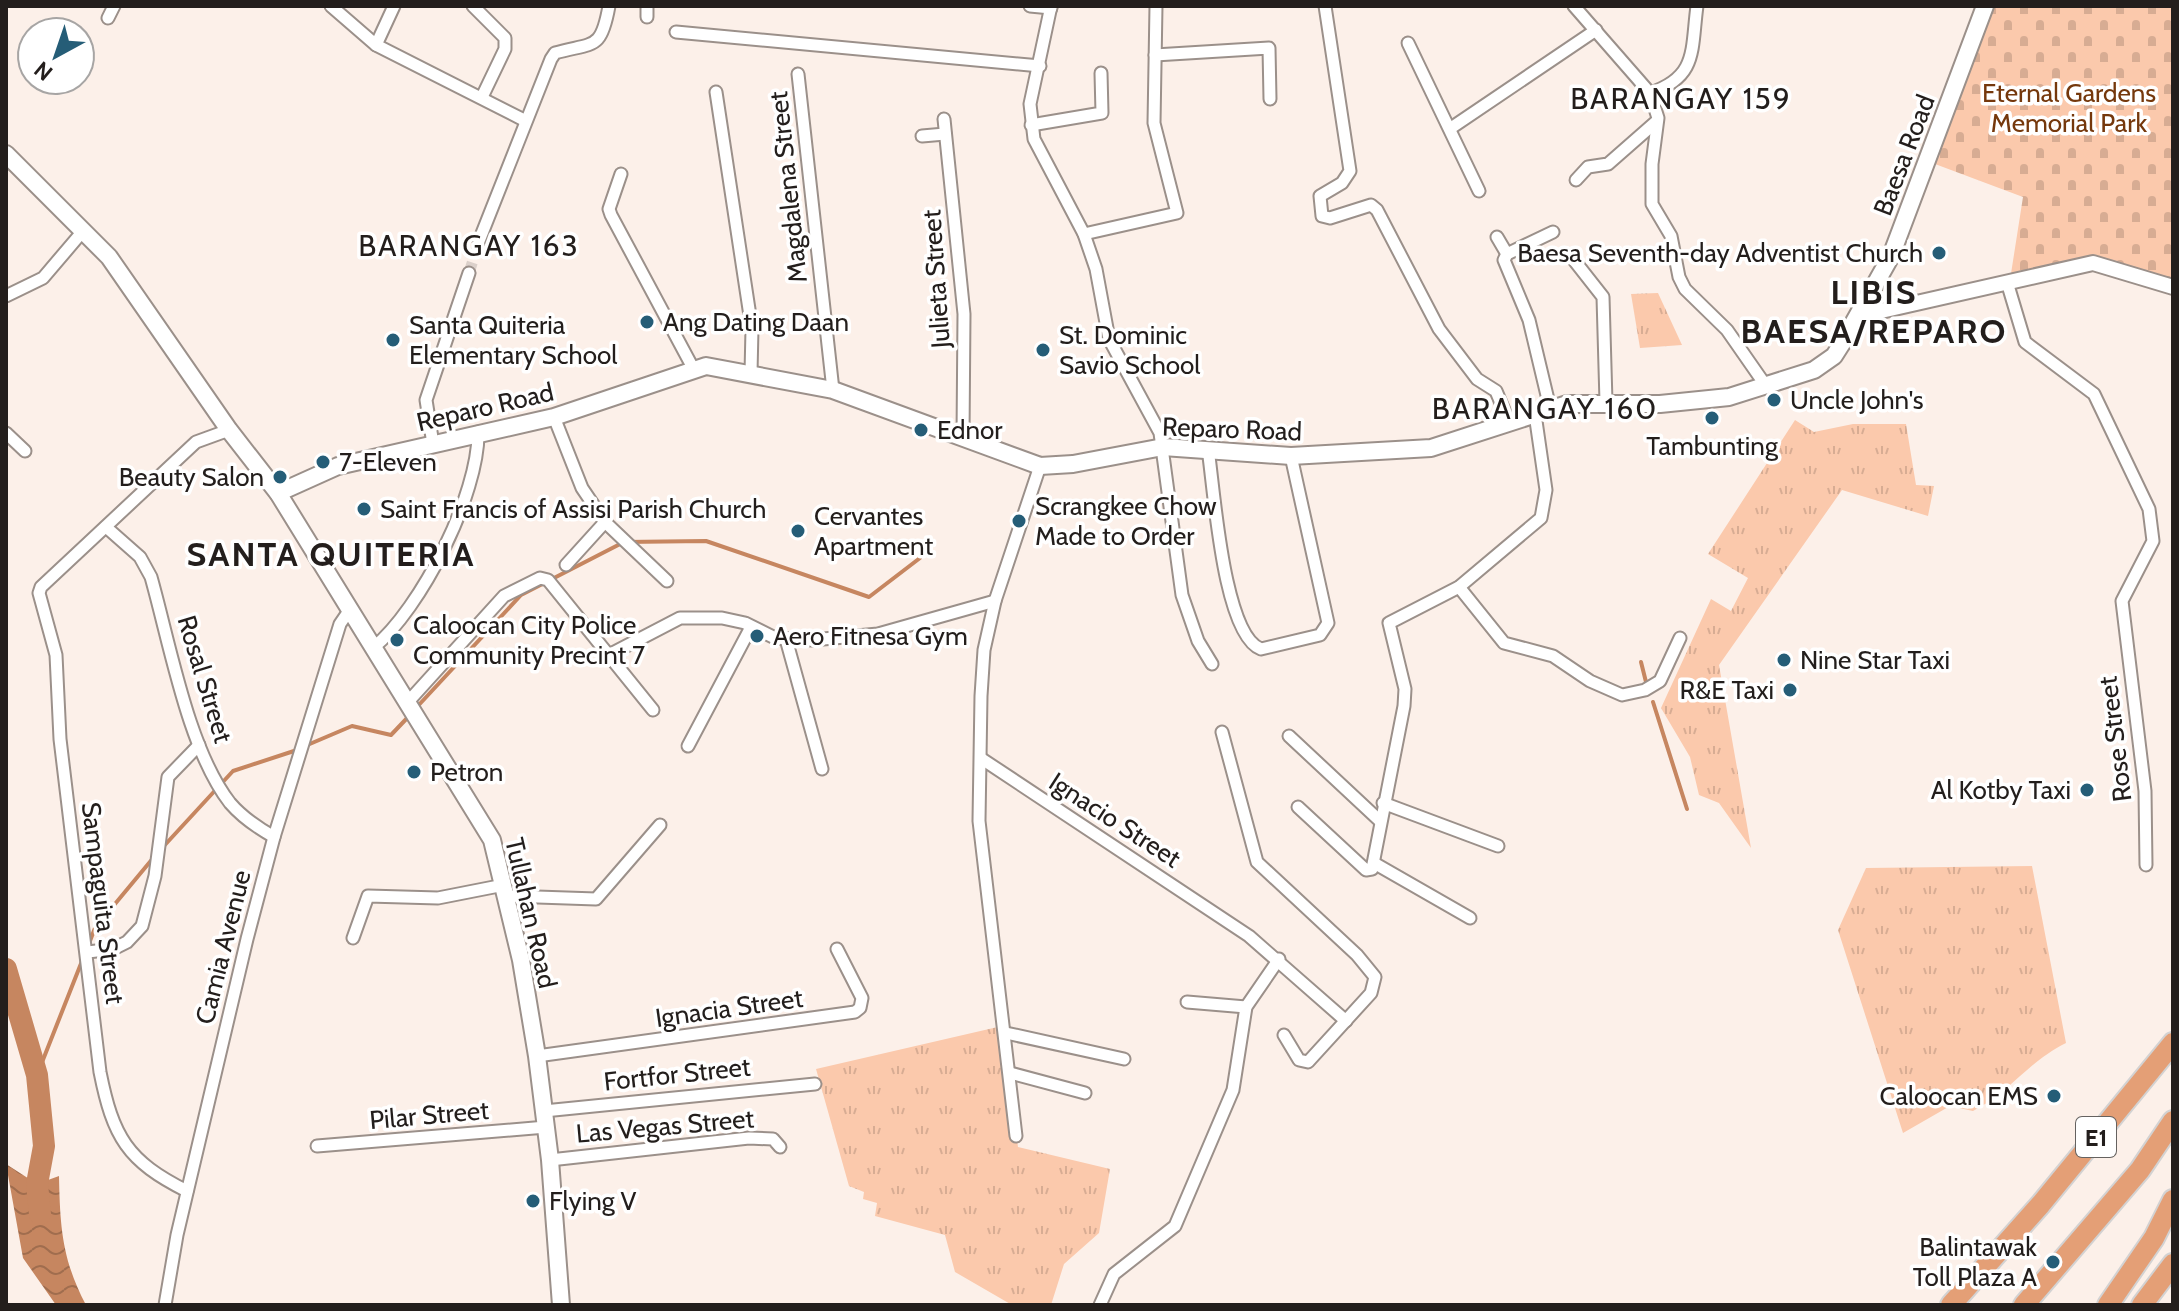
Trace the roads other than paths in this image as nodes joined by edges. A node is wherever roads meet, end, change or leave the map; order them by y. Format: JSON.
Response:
{"nodes":[{"id":1,"x":114,"y":6,"type":"edge"},
{"id":2,"x":331,"y":6,"type":"edge"},
{"id":3,"x":394,"y":6,"type":"edge"},
{"id":4,"x":473,"y":6,"type":"edge"},
{"id":5,"x":609,"y":6,"type":"edge"},
{"id":6,"x":1030,"y":6,"type":"edge"},
{"id":7,"x":1156,"y":6,"type":"edge"},
{"id":8,"x":1325,"y":6,"type":"edge"},
{"id":9,"x":1574,"y":6,"type":"edge"},
{"id":10,"x":1697,"y":6,"type":"edge"},
{"id":11,"x":1985,"y":6,"type":"edge"},
{"id":12,"x":1051,"y":7,"type":"edge"},
{"id":13,"x":108,"y":18,"type":"dead end"},
{"id":14,"x":1596,"y":30,"type":"junction"},
{"id":15,"x":676,"y":32,"type":"dead end"},
{"id":16,"x":1408,"y":43,"type":"dead end"},
{"id":17,"x":376,"y":45,"type":"junction"},
{"id":18,"x":1155,"y":55,"type":"junction"},
{"id":19,"x":1040,"y":66,"type":"junction"},
{"id":20,"x":1101,"y":73,"type":"dead end"},
{"id":21,"x":798,"y":74,"type":"dead end"},
{"id":22,"x":716,"y":92,"type":"dead end"},
{"id":23,"x":1650,"y":93,"type":"junction"},
{"id":24,"x":482,"y":97,"type":"junction"},
{"id":25,"x":1270,"y":99,"type":"dead end"},
{"id":26,"x":944,"y":119,"type":"dead end"},
{"id":27,"x":524,"y":120,"type":"junction"},
{"id":28,"x":1657,"y":121,"type":"junction"},
{"id":29,"x":1031,"y":125,"type":"junction"},
{"id":30,"x":1451,"y":128,"type":"junction"},
{"id":31,"x":945,"y":134,"type":"junction"},
{"id":32,"x":922,"y":136,"type":"dead end"},
{"id":33,"x":6,"y":154,"type":"edge"},
{"id":34,"x":621,"y":174,"type":"dead end"},
{"id":35,"x":1576,"y":180,"type":"dead end"},
{"id":36,"x":1479,"y":191,"type":"dead end"},
{"id":37,"x":83,"y":231,"type":"junction"},
{"id":38,"x":1553,"y":232,"type":"dead end"},
{"id":39,"x":1084,"y":234,"type":"junction"},
{"id":40,"x":1497,"y":237,"type":"dead end"},
{"id":41,"x":479,"y":241,"type":"tunnel mouth"},
{"id":42,"x":1570,"y":255,"type":"dead end"},
{"id":43,"x":1506,"y":256,"type":"junction"},
{"id":44,"x":469,"y":273,"type":"tunnel mouth"},
{"id":45,"x":2007,"y":282,"type":"junction"},
{"id":46,"x":2173,"y":287,"type":"edge"},
{"id":47,"x":6,"y":296,"type":"edge"},
{"id":48,"x":1859,"y":316,"type":"junction"},
{"id":49,"x":693,"y":368,"type":"junction"},
{"id":50,"x":751,"y":373,"type":"junction"},
{"id":51,"x":1766,"y":386,"type":"junction"},
{"id":52,"x":833,"y":390,"type":"junction"},
{"id":53,"x":1606,"y":402,"type":"junction"},
{"id":54,"x":1542,"y":411,"type":"junction"},
{"id":55,"x":554,"y":417,"type":"junction"},
{"id":56,"x":1509,"y":422,"type":"junction"},
{"id":57,"x":229,"y":430,"type":"junction"},
{"id":58,"x":478,"y":432,"type":"junction"},
{"id":59,"x":6,"y":433,"type":"edge"},
{"id":60,"x":963,"y":436,"type":"junction"},
{"id":61,"x":433,"y":444,"type":"junction"},
{"id":62,"x":1163,"y":447,"type":"junction"},
{"id":63,"x":1208,"y":449,"type":"junction"},
{"id":64,"x":25,"y":451,"type":"dead end"},
{"id":65,"x":1291,"y":456,"type":"junction"},
{"id":66,"x":1040,"y":466,"type":"junction"},
{"id":67,"x":278,"y":493,"type":"junction"},
{"id":68,"x":605,"y":522,"type":"junction"},
{"id":69,"x":106,"y":527,"type":"junction"},
{"id":70,"x":566,"y":565,"type":"dead end"},
{"id":71,"x":667,"y":581,"type":"dead end"},
{"id":72,"x":1459,"y":587,"type":"junction"},
{"id":73,"x":995,"y":601,"type":"junction"},
{"id":74,"x":351,"y":608,"type":"junction"},
{"id":75,"x":751,"y":627,"type":"junction"},
{"id":76,"x":1680,"y":638,"type":"dead end"},
{"id":77,"x":786,"y":639,"type":"junction"},
{"id":78,"x":373,"y":648,"type":"junction"},
{"id":79,"x":609,"y":655,"type":"junction"},
{"id":80,"x":1212,"y":664,"type":"dead end"},
{"id":81,"x":407,"y":703,"type":"junction"},
{"id":82,"x":653,"y":710,"type":"dead end"},
{"id":83,"x":1222,"y":732,"type":"dead end"},
{"id":84,"x":1289,"y":736,"type":"dead end"},
{"id":85,"x":199,"y":745,"type":"junction"},
{"id":86,"x":688,"y":746,"type":"dead end"},
{"id":87,"x":982,"y":759,"type":"junction"},
{"id":88,"x":822,"y":769,"type":"dead end"},
{"id":89,"x":1383,"y":803,"type":"junction"},
{"id":90,"x":1298,"y":807,"type":"dead end"},
{"id":91,"x":1380,"y":821,"type":"junction"},
{"id":92,"x":660,"y":825,"type":"dead end"},
{"id":93,"x":274,"y":837,"type":"junction"},
{"id":94,"x":1498,"y":846,"type":"dead end"},
{"id":95,"x":2146,"y":865,"type":"dead end"},
{"id":96,"x":1373,"y":866,"type":"junction"},
{"id":97,"x":506,"y":891,"type":"junction"},
{"id":98,"x":1470,"y":918,"type":"dead end"},
{"id":99,"x":353,"y":938,"type":"dead end"},
{"id":100,"x":837,"y":949,"type":"dead end"},
{"id":101,"x":88,"y":952,"type":"junction"},
{"id":102,"x":1279,"y":959,"type":"junction"},
{"id":103,"x":1187,"y":1002,"type":"dead end"},
{"id":104,"x":1246,"y":1007,"type":"junction"},
{"id":105,"x":1346,"y":1021,"type":"junction"},
{"id":106,"x":1006,"y":1033,"type":"junction"},
{"id":107,"x":1284,"y":1035,"type":"dead end"},
{"id":108,"x":2173,"y":1043,"type":"edge"},
{"id":109,"x":537,"y":1056,"type":"junction"},
{"id":110,"x":1124,"y":1059,"type":"dead end"},
{"id":111,"x":1010,"y":1073,"type":"junction"},
{"id":112,"x":815,"y":1084,"type":"dead end"},
{"id":113,"x":1085,"y":1093,"type":"dead end"},
{"id":114,"x":545,"y":1119,"type":"junction"},
{"id":115,"x":2173,"y":1121,"type":"edge"},
{"id":116,"x":1016,"y":1136,"type":"dead end"},
{"id":117,"x":317,"y":1146,"type":"dead end"},
{"id":118,"x":780,"y":1147,"type":"dead end"},
{"id":119,"x":550,"y":1160,"type":"junction"},
{"id":120,"x":187,"y":1191,"type":"junction"},
{"id":121,"x":2173,"y":1200,"type":"edge"},
{"id":122,"x":2173,"y":1264,"type":"edge"},
{"id":123,"x":165,"y":1305,"type":"edge"},
{"id":124,"x":561,"y":1305,"type":"edge"},
{"id":125,"x":1100,"y":1305,"type":"edge"},
{"id":126,"x":1951,"y":1305,"type":"edge"},
{"id":127,"x":2024,"y":1305,"type":"edge"},
{"id":128,"x":2108,"y":1305,"type":"edge"},
{"id":129,"x":2142,"y":1305,"type":"edge"}],
"edges":[{"from":1,"to":13,"type":"street"},
{"from":2,"to":17,"type":"street"},
{"from":3,"to":17,"type":"street"},
{"from":4,"to":24,"type":"street"},
{"from":5,"to":27,"type":"street"},
{"from":6,"to":12,"type":"street"},
{"from":7,"to":18,"type":"street"},
{"from":8,"to":56,"type":"street"},
{"from":9,"to":14,"type":"street"},
{"from":10,"to":23,"type":"street"},
{"from":11,"to":48,"type":"main road","name":"Baesa Road"},
{"from":12,"to":19,"type":"street"},
{"from":14,"to":23,"type":"street"},
{"from":14,"to":30,"type":"street"},
{"from":15,"to":19,"type":"street"},
{"from":16,"to":30,"type":"street"},
{"from":17,"to":24,"type":"street"},
{"from":18,"to":25,"type":"street"},
{"from":18,"to":39,"type":"street"},
{"from":19,"to":29,"type":"street"},
{"from":20,"to":29,"type":"street"},
{"from":21,"to":52,"type":"street","name":"Magdalena Street"},
{"from":22,"to":50,"type":"street"},
{"from":23,"to":28,"type":"street"},
{"from":24,"to":27,"type":"street"},
{"from":26,"to":31,"type":"street","name":"Julieta Street"},
{"from":27,"to":41,"type":"street"},
{"from":28,"to":35,"type":"street"},
{"from":28,"to":51,"type":"street"},
{"from":29,"to":39,"type":"street"},
{"from":30,"to":36,"type":"street"},
{"from":31,"to":32,"type":"street"},
{"from":31,"to":60,"type":"street","name":"Julieta Street"},
{"from":33,"to":37,"type":"main road","name":"Tullahan Road"},
{"from":34,"to":49,"type":"street"},
{"from":37,"to":47,"type":"street"},
{"from":37,"to":57,"type":"main road","name":"Tullahan Road"},
{"from":38,"to":43,"type":"street"},
{"from":39,"to":62,"type":"street"},
{"from":40,"to":43,"type":"street"},
{"from":42,"to":53,"type":"street"},
{"from":43,"to":54,"type":"street"},
{"from":44,"to":61,"type":"street"},
{"from":45,"to":46,"type":"street"},
{"from":45,"to":48,"type":"street"},
{"from":45,"to":95,"type":"street","name":"Rose Street"},
{"from":48,"to":51,"type":"main road","name":"Reparo Road"},
{"from":49,"to":50,"type":"main road","name":"Reparo Road"},
{"from":49,"to":55,"type":"main road","name":"Reparo Road"},
{"from":50,"to":52,"type":"main road","name":"Reparo Road"},
{"from":51,"to":53,"type":"main road","name":"Reparo Road"},
{"from":52,"to":60,"type":"main road","name":"Reparo Road"},
{"from":53,"to":54,"type":"main road","name":"Reparo Road"},
{"from":54,"to":56,"type":"main road","name":"Reparo Road"},
{"from":54,"to":72,"type":"street"},
{"from":55,"to":58,"type":"main road","name":"Reparo Road"},
{"from":55,"to":68,"type":"street"},
{"from":56,"to":65,"type":"main road","name":"Reparo Road"},
{"from":57,"to":67,"type":"main road","name":"Tullahan Road"},
{"from":57,"to":69,"type":"street"},
{"from":58,"to":61,"type":"main road","name":"Reparo Road"},
{"from":58,"to":78,"type":"street"},
{"from":59,"to":64,"type":"street"},
{"from":60,"to":66,"type":"main road","name":"Reparo Road"},
{"from":61,"to":67,"type":"main road","name":"Reparo Road"},
{"from":62,"to":63,"type":"main road","name":"Reparo Road"},
{"from":62,"to":66,"type":"main road","name":"Reparo Road"},
{"from":62,"to":80,"type":"street"},
{"from":63,"to":65,"type":"main road","name":"Reparo Road"},
{"from":63,"to":65,"type":"street"},
{"from":66,"to":73,"type":"street"},
{"from":67,"to":74,"type":"main road","name":"Tullahan Road"},
{"from":68,"to":70,"type":"street"},
{"from":68,"to":71,"type":"street"},
{"from":69,"to":85,"type":"street","name":"Rosal Street"},
{"from":69,"to":101,"type":"street","name":"Sampaguita Street"},
{"from":72,"to":76,"type":"street"},
{"from":72,"to":89,"type":"street"},
{"from":73,"to":77,"type":"street"},
{"from":73,"to":87,"type":"street"},
{"from":74,"to":78,"type":"main road","name":"Tullahan Road"},
{"from":74,"to":93,"type":"street","name":"Camia Avenue"},
{"from":75,"to":77,"type":"street"},
{"from":75,"to":79,"type":"street"},
{"from":75,"to":86,"type":"street"},
{"from":77,"to":88,"type":"street"},
{"from":78,"to":81,"type":"main road","name":"Tullahan Road"},
{"from":79,"to":81,"type":"street"},
{"from":79,"to":82,"type":"street"},
{"from":81,"to":97,"type":"main road","name":"Tullahan Road"},
{"from":83,"to":105,"type":"street"},
{"from":84,"to":91,"type":"street"},
{"from":85,"to":93,"type":"street","name":"Rosal Street"},
{"from":85,"to":101,"type":"street"},
{"from":87,"to":102,"type":"street","name":"Ignacio Street"},
{"from":87,"to":106,"type":"street"},
{"from":89,"to":91,"type":"street"},
{"from":89,"to":94,"type":"street"},
{"from":90,"to":96,"type":"street"},
{"from":91,"to":96,"type":"street"},
{"from":92,"to":97,"type":"street"},
{"from":93,"to":120,"type":"street","name":"Camia Avenue"},
{"from":96,"to":98,"type":"street"},
{"from":97,"to":99,"type":"street"},
{"from":97,"to":109,"type":"main road","name":"Tullahan Road"},
{"from":100,"to":109,"type":"street","name":"Ignacia Street"},
{"from":101,"to":120,"type":"street","name":"Sampaguita Street"},
{"from":102,"to":104,"type":"street"},
{"from":102,"to":105,"type":"street","name":"Ignacio Street"},
{"from":103,"to":104,"type":"street"},
{"from":104,"to":125,"type":"street"},
{"from":105,"to":107,"type":"street"},
{"from":106,"to":110,"type":"street"},
{"from":106,"to":111,"type":"street"},
{"from":108,"to":126,"type":"highway","number":"E1"},
{"from":109,"to":114,"type":"main road","name":"Tullahan Road"},
{"from":111,"to":113,"type":"street"},
{"from":111,"to":116,"type":"street"},
{"from":112,"to":114,"type":"street","name":"Fortfor Street"},
{"from":114,"to":117,"type":"street","name":"Pilar Street"},
{"from":114,"to":119,"type":"main road","name":"Tullahan Road"},
{"from":115,"to":127,"type":"highway","number":"E1"},
{"from":118,"to":119,"type":"street","name":"Las Vegas Street"},
{"from":119,"to":124,"type":"main road","name":"Tullahan Road"},
{"from":120,"to":123,"type":"street","name":"Camia Avenue"},
{"from":121,"to":128,"type":"highway"},
{"from":122,"to":129,"type":"highway"}]}
